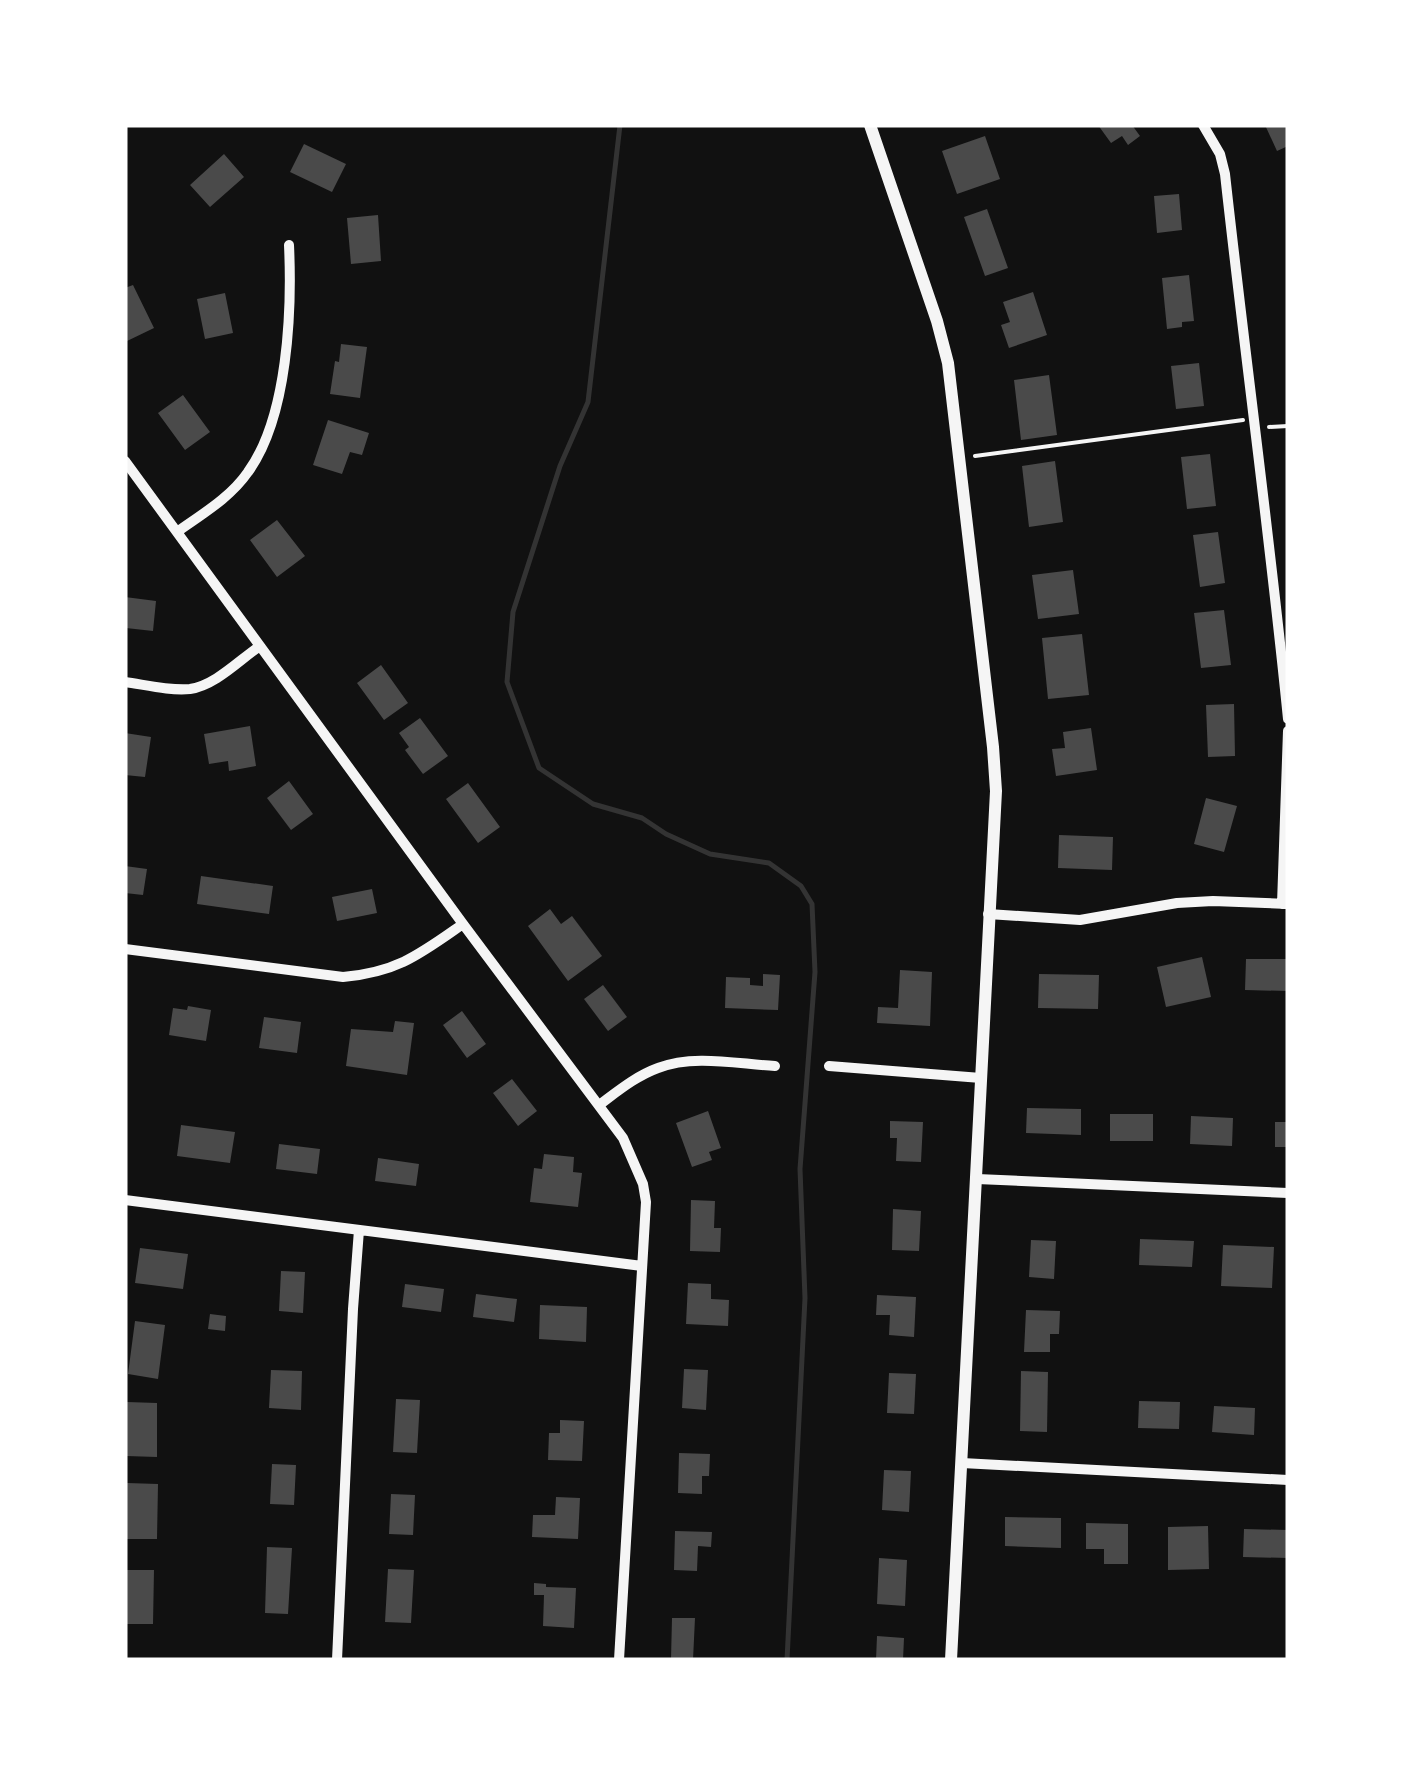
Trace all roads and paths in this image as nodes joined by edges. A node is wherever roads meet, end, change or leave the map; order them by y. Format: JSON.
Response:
{"nodes":[{"id":1,"x":870,"y":125,"type":"edge"},
{"id":2,"x":1203,"y":125,"type":"edge"},
{"id":3,"x":289,"y":244,"type":"dead end"},
{"id":4,"x":1253,"y":423,"type":"junction"},
{"id":5,"x":1288,"y":426,"type":"edge"},
{"id":6,"x":960,"y":458,"type":"junction"},
{"id":7,"x":125,"y":462,"type":"edge"},
{"id":8,"x":177,"y":532,"type":"junction"},
{"id":9,"x":260,"y":646,"type":"junction"},
{"id":10,"x":125,"y":682,"type":"edge"},
{"id":11,"x":1288,"y":720,"type":"edge"},
{"id":12,"x":1288,"y":731,"type":"edge"},
{"id":13,"x":1285,"y":904,"type":"edge"},
{"id":14,"x":988,"y":914,"type":"junction"},
{"id":15,"x":463,"y":924,"type":"junction"},
{"id":16,"x":125,"y":949,"type":"edge"},
{"id":17,"x":774,"y":1066,"type":"dead end"},
{"id":18,"x":829,"y":1066,"type":"dead end"},
{"id":19,"x":982,"y":1078,"type":"junction"},
{"id":20,"x":599,"y":1104,"type":"junction"},
{"id":21,"x":977,"y":1179,"type":"junction"},
{"id":22,"x":1288,"y":1193,"type":"edge"},
{"id":23,"x":125,"y":1200,"type":"edge"},
{"id":24,"x":358,"y":1230,"type":"junction"},
{"id":25,"x":642,"y":1266,"type":"junction"},
{"id":26,"x":962,"y":1463,"type":"junction"},
{"id":27,"x":1288,"y":1480,"type":"edge"},
{"id":28,"x":337,"y":1660,"type":"edge"},
{"id":29,"x":620,"y":1660,"type":"edge"},
{"id":30,"x":951,"y":1660,"type":"edge"}],
"edges":[{"from":1,"to":6,"type":"street"},
{"from":2,"to":4,"type":"street"},
{"from":3,"to":8,"type":"street"},
{"from":4,"to":5,"type":"path"},
{"from":4,"to":6,"type":"path"},
{"from":4,"to":11,"type":"street"},
{"from":6,"to":14,"type":"street"},
{"from":7,"to":8,"type":"street"},
{"from":8,"to":9,"type":"street"},
{"from":9,"to":10,"type":"street"},
{"from":9,"to":15,"type":"street"},
{"from":12,"to":13,"type":"street"},
{"from":13,"to":14,"type":"street"},
{"from":14,"to":19,"type":"street"},
{"from":15,"to":16,"type":"street"},
{"from":15,"to":20,"type":"street"},
{"from":17,"to":20,"type":"street"},
{"from":18,"to":19,"type":"street"},
{"from":19,"to":21,"type":"street"},
{"from":20,"to":25,"type":"street"},
{"from":21,"to":22,"type":"street"},
{"from":21,"to":26,"type":"street"},
{"from":23,"to":24,"type":"street"},
{"from":24,"to":25,"type":"street"},
{"from":24,"to":28,"type":"street"},
{"from":25,"to":29,"type":"street"},
{"from":26,"to":27,"type":"street"},
{"from":26,"to":30,"type":"street"}]}
